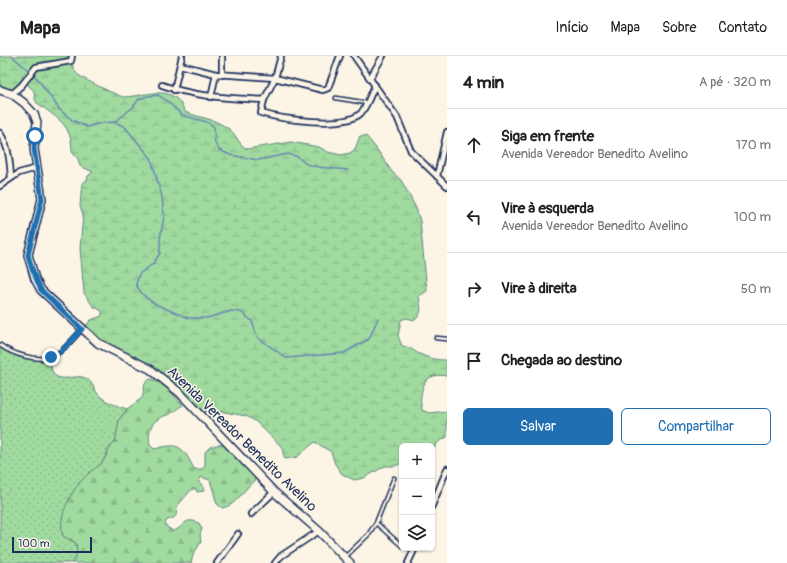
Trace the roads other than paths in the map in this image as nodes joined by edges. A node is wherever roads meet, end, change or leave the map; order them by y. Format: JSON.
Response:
{"nodes":[{"id":1,"x":182,"y":56,"type":"edge"},
{"id":2,"x":222,"y":56,"type":"edge"},
{"id":3,"x":281,"y":56,"type":"edge"},
{"id":4,"x":340,"y":56,"type":"edge"},
{"id":5,"x":354,"y":56,"type":"edge"},
{"id":6,"x":383,"y":56,"type":"edge"},
{"id":7,"x":72,"y":58,"type":"edge"},
{"id":8,"x":180,"y":65,"type":"junction"},
{"id":9,"x":216,"y":74,"type":"junction"},
{"id":10,"x":222,"y":75,"type":"junction"},
{"id":11,"x":275,"y":78,"type":"junction"},
{"id":12,"x":370,"y":78,"type":"junction"},
{"id":13,"x":375,"y":85,"type":"junction"},
{"id":14,"x":162,"y":86,"type":"dead end"},
{"id":15,"x":0,"y":90,"type":"edge"},
{"id":16,"x":174,"y":90,"type":"junction"},
{"id":17,"x":12,"y":94,"type":"junction"},
{"id":18,"x":211,"y":97,"type":"junction"},
{"id":19,"x":336,"y":98,"type":"dead end"},
{"id":20,"x":264,"y":100,"type":"junction"},
{"id":21,"x":367,"y":103,"type":"junction"},
{"id":22,"x":447,"y":132,"type":"edge"},
{"id":23,"x":0,"y":133,"type":"edge"},
{"id":24,"x":37,"y":168,"type":"junction"},
{"id":25,"x":437,"y":176,"type":"junction"},
{"id":26,"x":11,"y":178,"type":"junction"},
{"id":27,"x":446,"y":183,"type":"edge"},
{"id":28,"x":0,"y":186,"type":"edge"},
{"id":29,"x":82,"y":329,"type":"junction"},
{"id":30,"x":436,"y":338,"type":"dead end"},
{"id":31,"x":447,"y":339,"type":"edge"},
{"id":32,"x":0,"y":345,"type":"edge"},
{"id":33,"x":447,"y":469,"type":"edge"},
{"id":34,"x":394,"y":478,"type":"dead end"},
{"id":35,"x":274,"y":492,"type":"junction"},
{"id":36,"x":435,"y":499,"type":"edge"},
{"id":37,"x":251,"y":514,"type":"dead end"},
{"id":38,"x":376,"y":524,"type":"junction"},
{"id":39,"x":319,"y":531,"type":"junction"},
{"id":40,"x":238,"y":534,"type":"dead end"},
{"id":41,"x":399,"y":543,"type":"edge"},
{"id":42,"x":413,"y":551,"type":"edge"},
{"id":43,"x":348,"y":560,"type":"edge"},
{"id":44,"x":217,"y":563,"type":"edge"},
{"id":45,"x":275,"y":563,"type":"edge"},
{"id":46,"x":408,"y":563,"type":"edge"}],
"edges":[{"from":1,"to":8,"type":"street"},
{"from":2,"to":10,"type":"street"},
{"from":3,"to":11,"type":"street"},
{"from":4,"to":11,"type":"street"},
{"from":5,"to":12,"type":"street"},
{"from":6,"to":12,"type":"street"},
{"from":7,"to":17,"type":"street"},
{"from":8,"to":9,"type":"street"},
{"from":8,"to":16,"type":"street"},
{"from":9,"to":10,"type":"street"},
{"from":9,"to":18,"type":"street"},
{"from":10,"to":11,"type":"street"},
{"from":11,"to":20,"type":"street"},
{"from":12,"to":13,"type":"street"},
{"from":13,"to":21,"type":"street"},
{"from":13,"to":25,"type":"street"},
{"from":14,"to":16,"type":"street"},
{"from":15,"to":17,"type":"main road","name":"Avenida Vereador Benedito Avelino"},
{"from":16,"to":18,"type":"street"},
{"from":17,"to":24,"type":"main road","name":"Avenida Vereador Benedito Avelino"},
{"from":18,"to":20,"type":"street"},
{"from":19,"to":21,"type":"lane"},
{"from":20,"to":21,"type":"street"},
{"from":22,"to":25,"type":"street"},
{"from":23,"to":26,"type":"street"},
{"from":24,"to":26,"type":"street"},
{"from":24,"to":29,"type":"main road","name":"Avenida Vereador Benedito Avelino"},
{"from":25,"to":27,"type":"street"},
{"from":26,"to":28,"type":"street"},
{"from":29,"to":32,"type":"lane"},
{"from":29,"to":35,"type":"main road","name":"Avenida Vereador Benedito Avelino"},
{"from":30,"to":31,"type":"lane"},
{"from":33,"to":36,"type":"street"},
{"from":34,"to":38,"type":"lane"},
{"from":35,"to":37,"type":"street"},
{"from":35,"to":39,"type":"main road","name":"Avenida Vereador Benedito Avelino"},
{"from":38,"to":41,"type":"lane"},
{"from":38,"to":43,"type":"lane"},
{"from":39,"to":43,"type":"main road","name":"Avenida Vereador Benedito Avelino"},
{"from":39,"to":45,"type":"street"},
{"from":40,"to":44,"type":"street"},
{"from":42,"to":46,"type":"street"}]}
